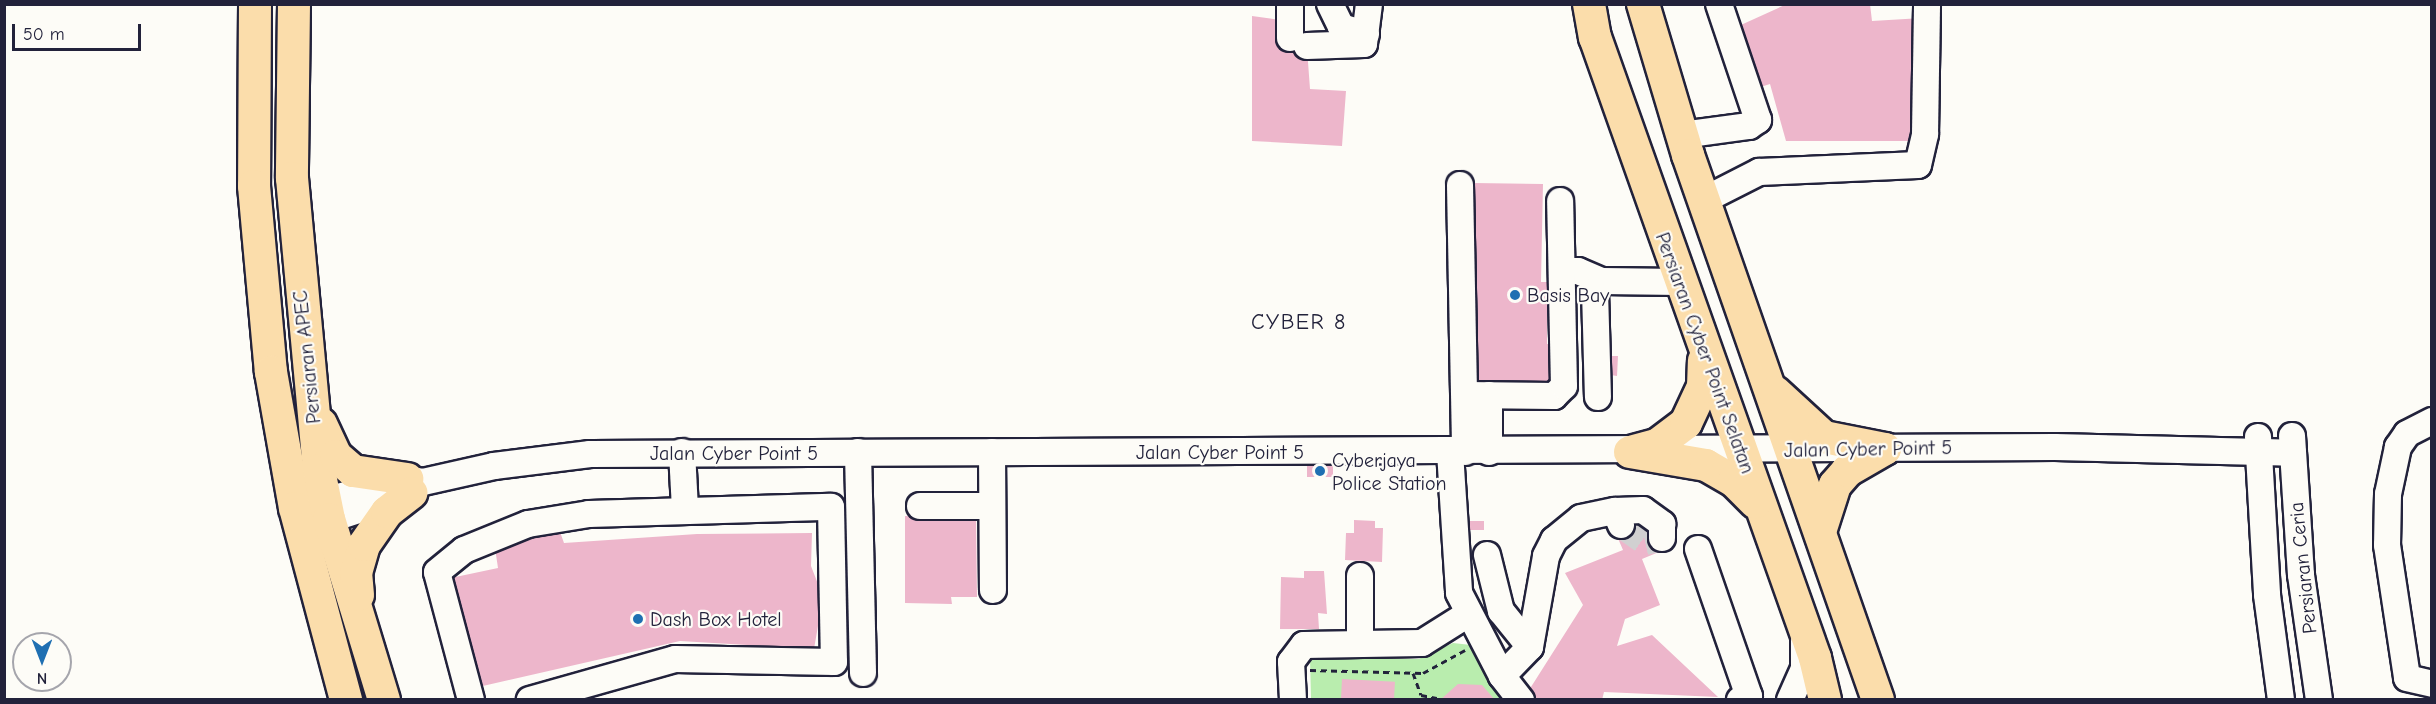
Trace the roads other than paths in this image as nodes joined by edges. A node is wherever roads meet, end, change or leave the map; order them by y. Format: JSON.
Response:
{"nodes":[{"id":1,"x":255,"y":4,"type":"edge"},
{"id":2,"x":294,"y":4,"type":"edge"},
{"id":3,"x":1290,"y":4,"type":"edge"},
{"id":4,"x":1330,"y":4,"type":"edge"},
{"id":5,"x":1369,"y":4,"type":"edge"},
{"id":6,"x":1589,"y":4,"type":"edge"},
{"id":7,"x":1643,"y":4,"type":"edge"},
{"id":8,"x":1719,"y":4,"type":"edge"},
{"id":9,"x":1927,"y":4,"type":"edge"},
{"id":10,"x":1366,"y":34,"type":"junction"},
{"id":11,"x":1682,"y":135,"type":"junction"},
{"id":12,"x":1460,"y":185,"type":"dead end"},
{"id":13,"x":1704,"y":200,"type":"junction"},
{"id":14,"x":1560,"y":201,"type":"dead end"},
{"id":15,"x":1562,"y":271,"type":"junction"},
{"id":16,"x":1680,"y":282,"type":"junction"},
{"id":17,"x":1599,"y":286,"type":"junction"},
{"id":18,"x":1563,"y":303,"type":"junction"},
{"id":19,"x":1704,"y":354,"type":"junction"},
{"id":20,"x":1772,"y":390,"type":"junction"},
{"id":21,"x":311,"y":394,"type":"junction"},
{"id":22,"x":1477,"y":395,"type":"junction"},
{"id":23,"x":1598,"y":397,"type":"dead end"},
{"id":24,"x":2432,"y":421,"type":"edge"},
{"id":25,"x":2258,"y":445,"type":"junction"},
{"id":26,"x":2293,"y":445,"type":"joint"},
{"id":27,"x":2055,"y":447,"type":"junction"},
{"id":28,"x":1885,"y":449,"type":"junction"},
{"id":29,"x":1739,"y":450,"type":"junction"},
{"id":30,"x":1792,"y":450,"type":"junction"},
{"id":31,"x":682,"y":452,"type":"junction"},
{"id":32,"x":858,"y":452,"type":"junction"},
{"id":33,"x":992,"y":452,"type":"junction"},
{"id":34,"x":1406,"y":452,"type":"junction"},
{"id":35,"x":1478,"y":452,"type":"junction"},
{"id":36,"x":1630,"y":452,"type":"junction"},
{"id":37,"x":2223,"y":453,"type":"junction"},
{"id":38,"x":414,"y":485,"type":"junction"},
{"id":39,"x":1451,"y":495,"type":"junction"},
{"id":40,"x":920,"y":506,"type":"dead end"},
{"id":41,"x":992,"y":506,"type":"junction"},
{"id":42,"x":685,"y":510,"type":"junction"},
{"id":43,"x":1762,"y":511,"type":"junction"},
{"id":44,"x":312,"y":514,"type":"junction"},
{"id":45,"x":2263,"y":514,"type":"junction"},
{"id":46,"x":1820,"y":532,"type":"junction"},
{"id":47,"x":1662,"y":538,"type":"dead end"},
{"id":48,"x":1698,"y":549,"type":"dead end"},
{"id":49,"x":1487,"y":555,"type":"dead end"},
{"id":50,"x":1360,"y":576,"type":"dead end"},
{"id":51,"x":993,"y":590,"type":"dead end"},
{"id":52,"x":1468,"y":614,"type":"junction"},
{"id":53,"x":360,"y":619,"type":"junction"},
{"id":54,"x":1804,"y":628,"type":"junction"},
{"id":55,"x":1360,"y":644,"type":"junction"},
{"id":56,"x":1530,"y":647,"type":"junction"},
{"id":57,"x":863,"y":673,"type":"dead end"},
{"id":58,"x":1502,"y":676,"type":"junction"},
{"id":59,"x":2432,"y":684,"type":"edge"},
{"id":60,"x":346,"y":699,"type":"edge"},
{"id":61,"x":384,"y":699,"type":"edge"},
{"id":62,"x":471,"y":699,"type":"edge"},
{"id":63,"x":530,"y":699,"type":"edge"},
{"id":64,"x":1293,"y":699,"type":"edge"},
{"id":65,"x":1521,"y":699,"type":"edge"},
{"id":66,"x":1740,"y":699,"type":"edge"},
{"id":67,"x":1790,"y":699,"type":"edge"},
{"id":68,"x":1825,"y":699,"type":"edge"},
{"id":69,"x":1878,"y":699,"type":"edge"},
{"id":70,"x":2281,"y":699,"type":"edge"},
{"id":71,"x":2319,"y":699,"type":"edge"}],
"edges":[{"from":1,"to":44,"type":"main road","name":"Persiaran APEC"},
{"from":2,"to":21,"type":"main road","name":"Persiaran APEC"},
{"from":3,"to":10,"type":"street"},
{"from":4,"to":10,"type":"street"},
{"from":5,"to":10,"type":"street"},
{"from":6,"to":16,"type":"main road","name":"Persiaran Cyber Point Selatan"},
{"from":7,"to":11,"type":"main road"},
{"from":8,"to":11,"type":"street"},
{"from":9,"to":13,"type":"street"},
{"from":11,"to":13,"type":"main road"},
{"from":12,"to":22,"type":"street"},
{"from":13,"to":20,"type":"main road"},
{"from":14,"to":15,"type":"street"},
{"from":15,"to":17,"type":"street"},
{"from":15,"to":18,"type":"street"},
{"from":16,"to":17,"type":"street"},
{"from":16,"to":19,"type":"main road","name":"Persiaran Cyber Point Selatan"},
{"from":17,"to":18,"type":"street"},
{"from":17,"to":23,"type":"street"},
{"from":18,"to":22,"type":"street"},
{"from":19,"to":29,"type":"main road","name":"Persiaran Cyber Point Selatan"},
{"from":19,"to":36,"type":"main road"},
{"from":20,"to":28,"type":"main road"},
{"from":20,"to":30,"type":"main road"},
{"from":21,"to":38,"type":"main road"},
{"from":21,"to":44,"type":"main road","name":"Persiaran APEC"},
{"from":22,"to":35,"type":"street"},
{"from":24,"to":59,"type":"street"},
{"from":25,"to":26,"type":"street","name":"Jalan Cyber Point 5"},
{"from":25,"to":27,"type":"street","name":"Jalan Cyber Point 5"},
{"from":25,"to":37,"type":"street","name":"Jalan Cyber Point 5"},
{"from":25,"to":45,"type":"street","name":"Persiaran Ceria"},
{"from":26,"to":71,"type":"street","name":"Persiaran Ceria"},
{"from":27,"to":28,"type":"street","name":"Jalan Cyber Point 5"},
{"from":27,"to":37,"type":"street","name":"Jalan Cyber Point 5"},
{"from":28,"to":30,"type":"street","name":"Jalan Cyber Point 5"},
{"from":28,"to":46,"type":"main road"},
{"from":29,"to":30,"type":"street","name":"Jalan Cyber Point 5"},
{"from":29,"to":36,"type":"street","name":"Jalan Cyber Point 5"},
{"from":29,"to":43,"type":"main road","name":"Persiaran Cyber Point Selatan"},
{"from":30,"to":46,"type":"main road"},
{"from":31,"to":32,"type":"street","name":"Jalan Cyber Point 5"},
{"from":31,"to":38,"type":"street","name":"Jalan Cyber Point 5"},
{"from":31,"to":42,"type":"street"},
{"from":32,"to":33,"type":"street","name":"Jalan Cyber Point 5"},
{"from":32,"to":57,"type":"street"},
{"from":33,"to":34,"type":"street","name":"Jalan Cyber Point 5"},
{"from":33,"to":41,"type":"street"},
{"from":34,"to":35,"type":"street","name":"Jalan Cyber Point 5"},
{"from":34,"to":39,"type":"street"},
{"from":35,"to":36,"type":"street","name":"Jalan Cyber Point 5"},
{"from":35,"to":39,"type":"street"},
{"from":35,"to":39,"type":"street"},
{"from":36,"to":43,"type":"main road"},
{"from":37,"to":45,"type":"street"},
{"from":38,"to":44,"type":"street","name":"Jalan Cyber Point 5"},
{"from":38,"to":53,"type":"main road"},
{"from":39,"to":52,"type":"street"},
{"from":40,"to":41,"type":"street"},
{"from":41,"to":51,"type":"street"},
{"from":42,"to":62,"type":"street"},
{"from":42,"to":63,"type":"street"},
{"from":43,"to":54,"type":"main road","name":"Persiaran Cyber Point Selatan"},
{"from":44,"to":53,"type":"main road","name":"Persiaran APEC"},
{"from":44,"to":60,"type":"main road","name":"Persiaran APEC"},
{"from":45,"to":70,"type":"street","name":"Persiaran Ceria"},
{"from":46,"to":69,"type":"main road"},
{"from":47,"to":56,"type":"street"},
{"from":48,"to":66,"type":"street"},
{"from":49,"to":56,"type":"street"},
{"from":50,"to":55,"type":"street"},
{"from":52,"to":55,"type":"street"},
{"from":52,"to":58,"type":"street"},
{"from":53,"to":61,"type":"main road","name":"Persiaran APEC"},
{"from":54,"to":67,"type":"street"},
{"from":54,"to":68,"type":"main road","name":"Persiaran Cyber Point Selatan"},
{"from":55,"to":64,"type":"street"},
{"from":56,"to":58,"type":"street"},
{"from":58,"to":65,"type":"street"}]}
